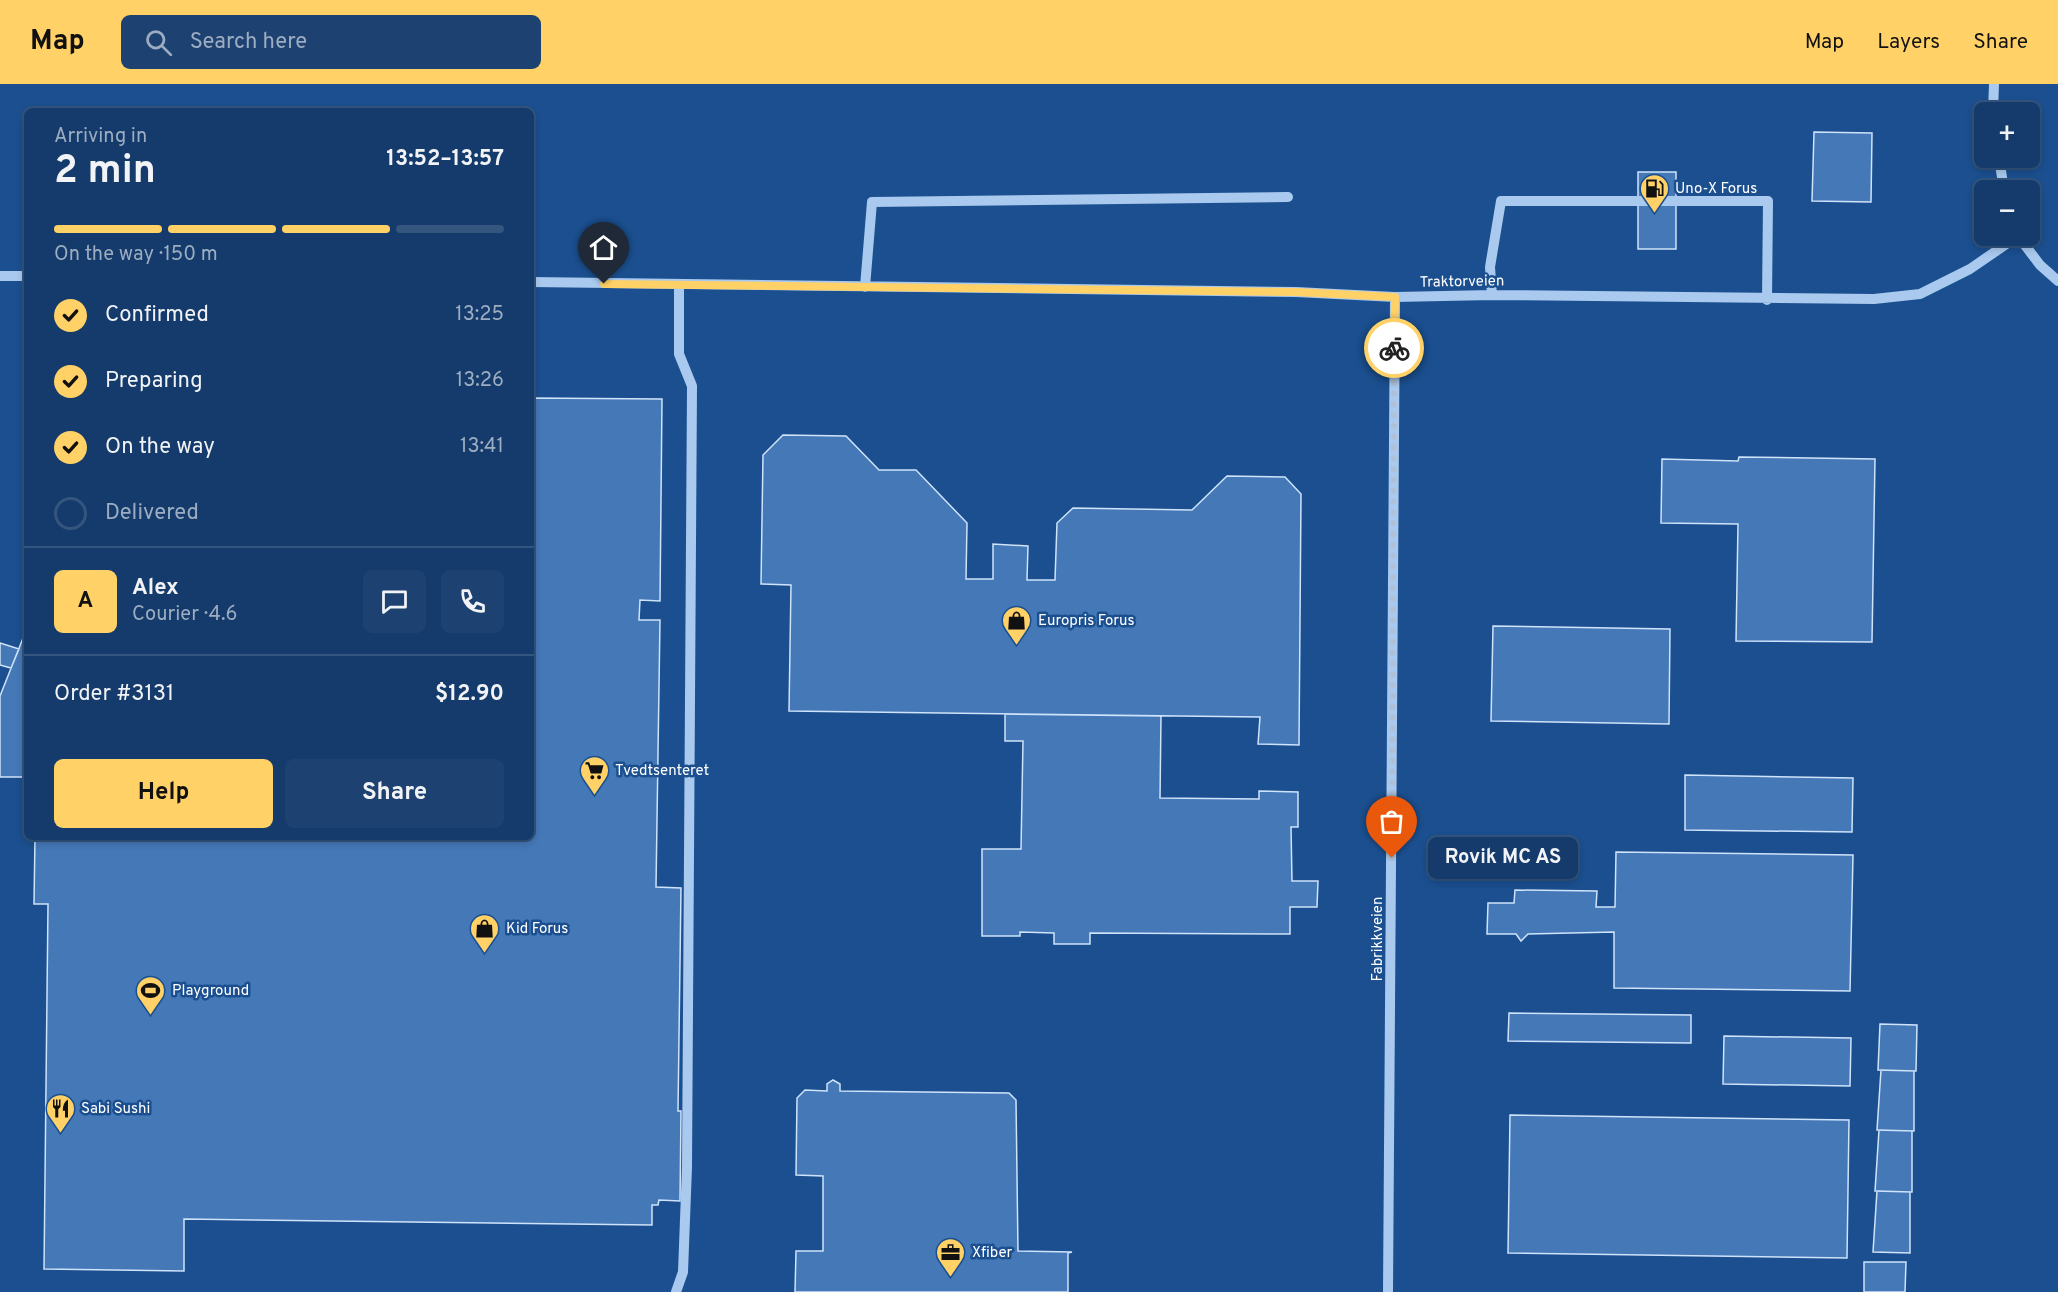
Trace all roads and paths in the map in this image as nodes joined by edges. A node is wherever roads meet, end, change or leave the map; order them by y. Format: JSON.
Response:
{"nodes":[{"id":1,"x":1994,"y":84,"type":"edge"},
{"id":2,"x":1993,"y":102,"type":"edge"},
{"id":3,"x":1288,"y":197,"type":"dead end"},
{"id":4,"x":2003,"y":246,"type":"edge"},
{"id":5,"x":2026,"y":246,"type":"edge"},
{"id":6,"x":0,"y":276,"type":"edge"},
{"id":7,"x":24,"y":276,"type":"edge"},
{"id":8,"x":2058,"y":281,"type":"edge"},
{"id":9,"x":534,"y":282,"type":"edge"},
{"id":10,"x":679,"y":285,"type":"junction"},
{"id":11,"x":866,"y":287,"type":"junction"},
{"id":12,"x":1491,"y":295,"type":"junction"},
{"id":13,"x":1395,"y":297,"type":"junction"},
{"id":14,"x":1767,"y":300,"type":"junction"},
{"id":15,"x":676,"y":1292,"type":"edge"},
{"id":16,"x":1388,"y":1292,"type":"edge"}],
"edges":[{"from":1,"to":2,"type":"street"},
{"from":3,"to":11,"type":"street"},
{"from":4,"to":14,"type":"street","name":"Traktorveien"},
{"from":5,"to":8,"type":"street","name":"Traktorveien"},
{"from":6,"to":7,"type":"street"},
{"from":9,"to":10,"type":"street","name":"Traktorveien"},
{"from":10,"to":11,"type":"street","name":"Traktorveien"},
{"from":10,"to":15,"type":"street"},
{"from":11,"to":13,"type":"street","name":"Traktorveien"},
{"from":12,"to":13,"type":"street","name":"Traktorveien"},
{"from":12,"to":14,"type":"street","name":"Traktorveien"},
{"from":12,"to":14,"type":"street"},
{"from":13,"to":16,"type":"street","name":"Fabrikkveien"}]}
